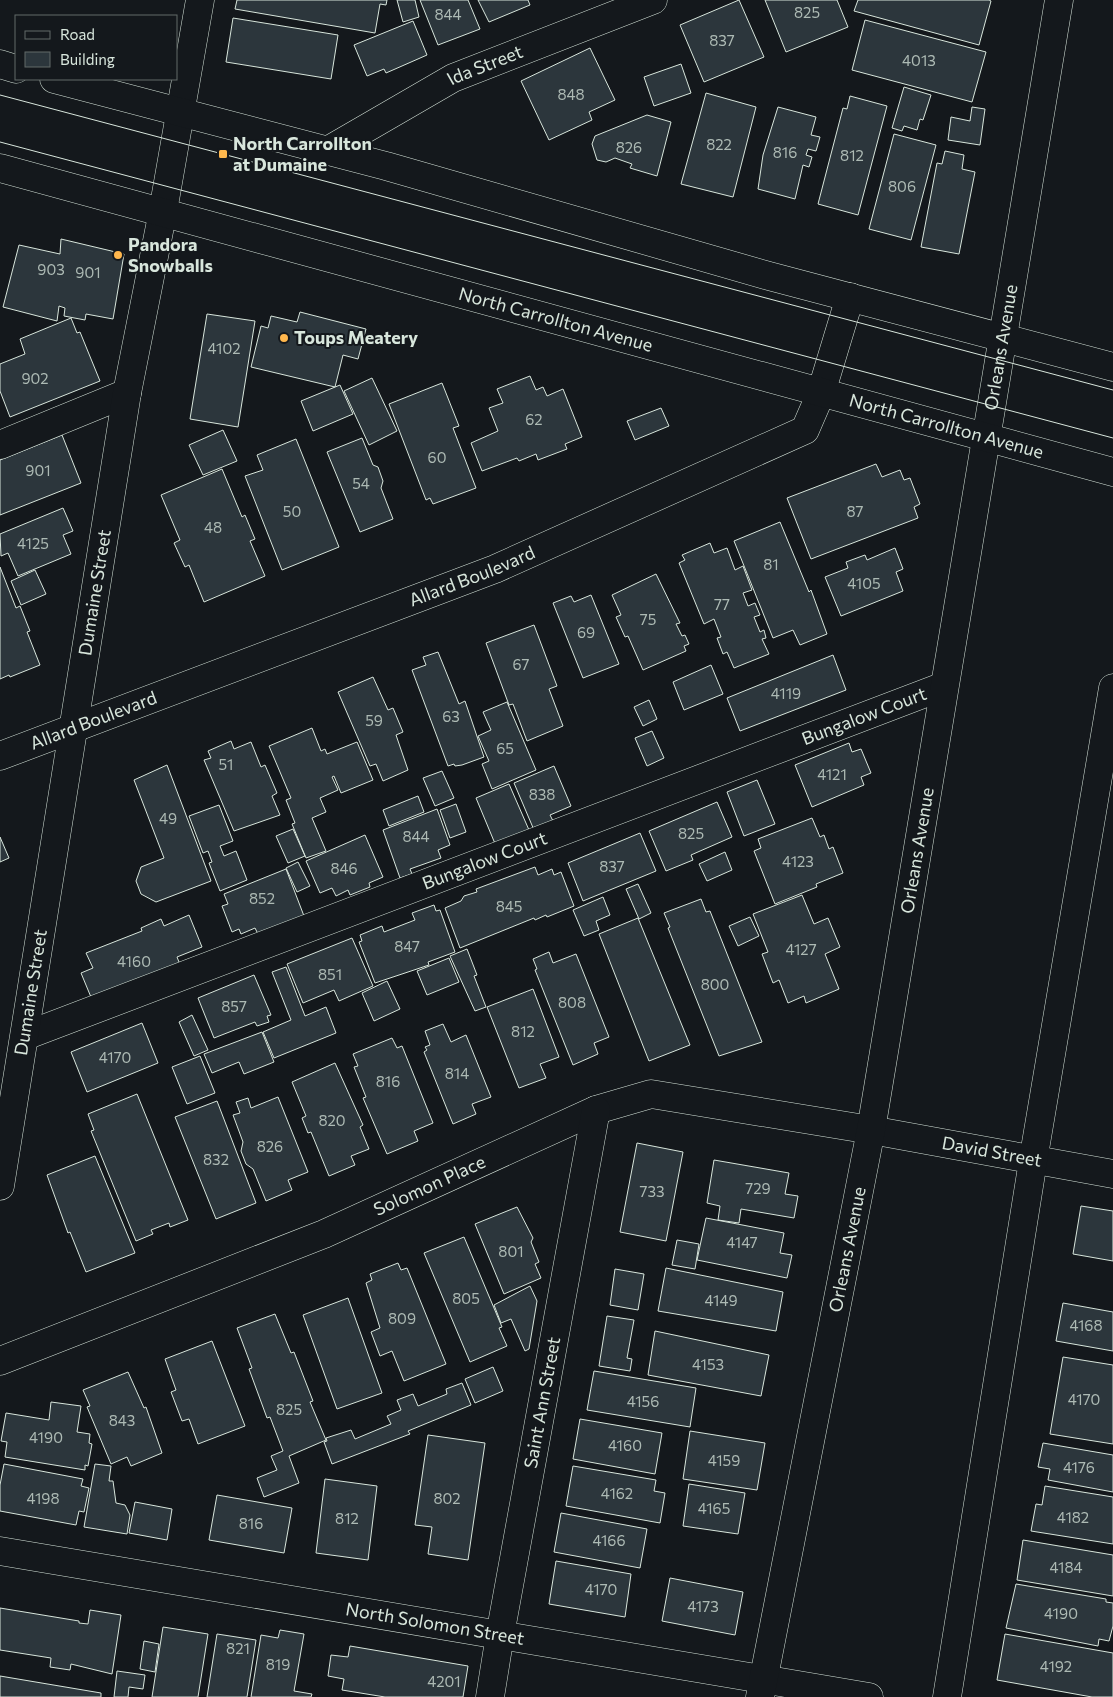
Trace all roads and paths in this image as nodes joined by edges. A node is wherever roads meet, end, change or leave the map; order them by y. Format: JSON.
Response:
{"nodes":[{"id":1,"x":200,"y":0,"type":"edge"},
{"id":2,"x":653,"y":0,"type":"edge"},
{"id":3,"x":1059,"y":0,"type":"edge"},
{"id":4,"x":0,"y":64,"type":"edge"},
{"id":5,"x":15,"y":69,"type":"edge"},
{"id":6,"x":58,"y":80,"type":"edge"},
{"id":7,"x":179,"y":112,"type":"junction"},
{"id":8,"x":328,"y":151,"type":"junction"},
{"id":9,"x":0,"y":168,"type":"edge"},
{"id":10,"x":163,"y":211,"type":"junction"},
{"id":11,"x":850,"y":297,"type":"junction"},
{"id":12,"x":1001,"y":336,"type":"junction"},
{"id":13,"x":1113,"y":366,"type":"edge"},
{"id":14,"x":127,"y":393,"type":"junction"},
{"id":15,"x":821,"y":393,"type":"junction"},
{"id":16,"x":986,"y":438,"type":"junction"},
{"id":17,"x":0,"y":445,"type":"edge"},
{"id":18,"x":1113,"y":472,"type":"edge"},
{"id":19,"x":944,"y":686,"type":"junction"},
{"id":20,"x":1113,"y":688,"type":"edge"},
{"id":21,"x":73,"y":730,"type":"junction"},
{"id":22,"x":0,"y":756,"type":"edge"},
{"id":23,"x":26,"y":1036,"type":"junction"},
{"id":24,"x":596,"y":1110,"type":"junction"},
{"id":25,"x":870,"y":1130,"type":"junction"},
{"id":26,"x":1033,"y":1160,"type":"junction"},
{"id":27,"x":1113,"y":1174,"type":"edge"},
{"id":28,"x":0,"y":1186,"type":"edge"},
{"id":29,"x":0,"y":1361,"type":"edge"},
{"id":30,"x":0,"y":1551,"type":"edge"},
{"id":31,"x":500,"y":1635,"type":"junction"},
{"id":32,"x":761,"y":1688,"type":"edge"},
{"id":33,"x":490,"y":1697,"type":"edge"},
{"id":34,"x":869,"y":1697,"type":"edge"},
{"id":35,"x":947,"y":1697,"type":"edge"}],
"edges":[{"from":1,"to":7,"type":"street","name":"Dumaine Street"},
{"from":2,"to":8,"type":"street","name":"Ida Street"},
{"from":3,"to":12,"type":"street","name":"Orleans Avenue"},
{"from":4,"to":5,"type":"street"},
{"from":6,"to":7,"type":"street"},
{"from":7,"to":8,"type":"street"},
{"from":7,"to":10,"type":"street","name":"Dumaine Street"},
{"from":8,"to":11,"type":"street"},
{"from":9,"to":10,"type":"street","name":"North Carrollton Avenue"},
{"from":10,"to":14,"type":"street","name":"Dumaine Street"},
{"from":10,"to":15,"type":"street","name":"North Carrollton Avenue"},
{"from":11,"to":12,"type":"street"},
{"from":11,"to":15,"type":"street","name":"Allard Boulevard"},
{"from":12,"to":13,"type":"street"},
{"from":12,"to":16,"type":"street","name":"Orleans Avenue"},
{"from":14,"to":17,"type":"street"},
{"from":14,"to":21,"type":"street","name":"Dumaine Street"},
{"from":15,"to":16,"type":"street","name":"North Carrollton Avenue"},
{"from":15,"to":21,"type":"street","name":"Allard Boulevard"},
{"from":16,"to":18,"type":"street","name":"North Carrollton Avenue"},
{"from":16,"to":19,"type":"street","name":"Orleans Avenue"},
{"from":19,"to":23,"type":"street","name":"Bungalow Court"},
{"from":19,"to":25,"type":"street","name":"Orleans Avenue"},
{"from":20,"to":26,"type":"street"},
{"from":21,"to":22,"type":"street","name":"Allard Boulevard"},
{"from":21,"to":23,"type":"street","name":"Dumaine Street"},
{"from":23,"to":28,"type":"street","name":"Dumaine Street"},
{"from":24,"to":25,"type":"street","name":"Solomon Place"},
{"from":24,"to":29,"type":"street","name":"Solomon Place"},
{"from":24,"to":31,"type":"street","name":"Saint Ann Street"},
{"from":25,"to":26,"type":"street","name":"David Street"},
{"from":25,"to":32,"type":"street","name":"Orleans Avenue"},
{"from":26,"to":27,"type":"street","name":"David Street"},
{"from":26,"to":35,"type":"street"},
{"from":30,"to":31,"type":"street","name":"North Solomon Street"},
{"from":31,"to":32,"type":"street","name":"North Solomon Street"},
{"from":31,"to":33,"type":"street","name":"Saint Ann Street"},
{"from":32,"to":34,"type":"street","name":"North Solomon Street"}]}
